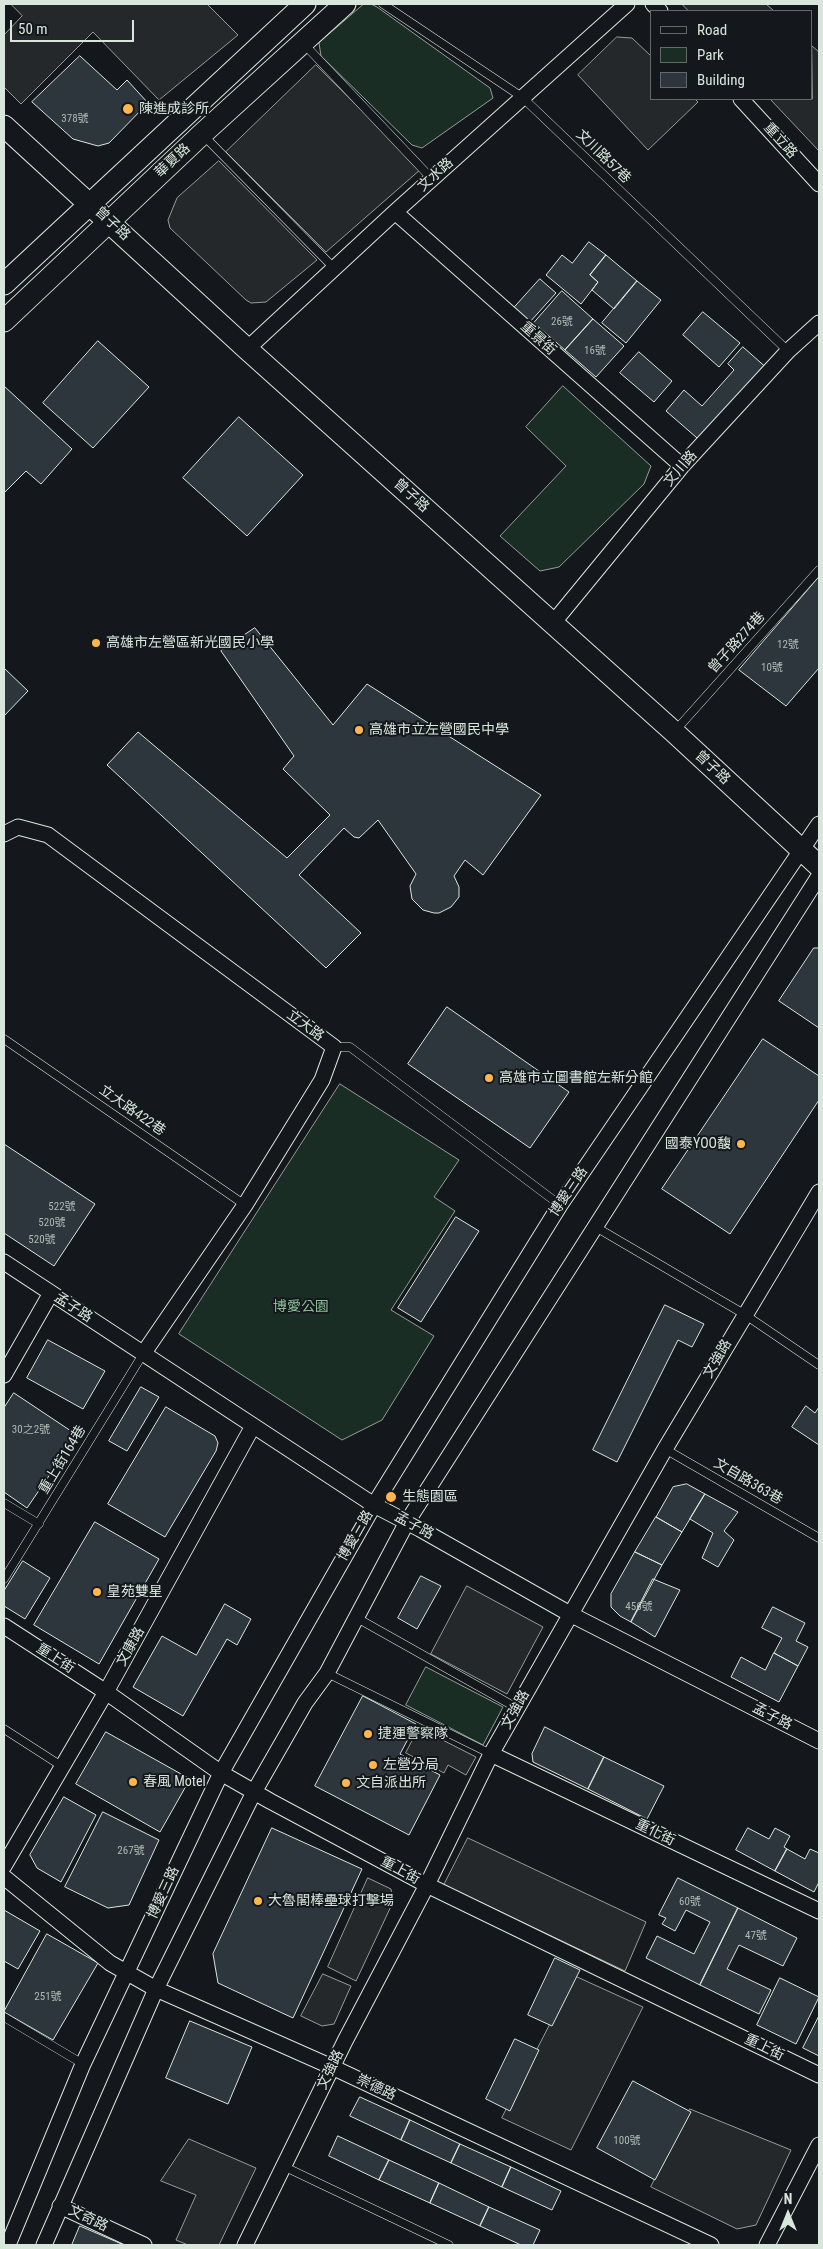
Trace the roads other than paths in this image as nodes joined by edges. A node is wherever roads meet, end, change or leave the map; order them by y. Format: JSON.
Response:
{"nodes":[{"id":1,"x":305,"y":4,"type":"edge"},
{"id":2,"x":345,"y":4,"type":"edge"},
{"id":3,"x":383,"y":4,"type":"edge"},
{"id":4,"x":627,"y":4,"type":"edge"},
{"id":5,"x":303,"y":43,"type":"junction"},
{"id":6,"x":522,"y":97,"type":"junction"},
{"id":7,"x":742,"y":100,"type":"edge"},
{"id":8,"x":4,"y":126,"type":"edge"},
{"id":9,"x":202,"y":134,"type":"junction"},
{"id":10,"x":432,"y":179,"type":"junction"},
{"id":11,"x":819,"y":184,"type":"edge"},
{"id":12,"x":90,"y":204,"type":"junction"},
{"id":13,"x":394,"y":212,"type":"junction"},
{"id":14,"x":110,"y":221,"type":"junction"},
{"id":15,"x":334,"y":268,"type":"junction"},
{"id":16,"x":4,"y":284,"type":"edge"},
{"id":17,"x":4,"y":321,"type":"edge"},
{"id":18,"x":819,"y":323,"type":"edge"},
{"id":19,"x":247,"y":349,"type":"junction"},
{"id":20,"x":788,"y":351,"type":"junction"},
{"id":21,"x":682,"y":466,"type":"junction"},
{"id":22,"x":819,"y":570,"type":"edge"},
{"id":23,"x":553,"y":623,"type":"junction"},
{"id":24,"x":674,"y":732,"type":"junction"},
{"id":25,"x":819,"y":824,"type":"edge"},
{"id":26,"x":4,"y":834,"type":"edge"},
{"id":27,"x":800,"y":850,"type":"junction"},
{"id":28,"x":819,"y":866,"type":"edge"},
{"id":29,"x":819,"y":876,"type":"edge"},
{"id":30,"x":4,"y":1039,"type":"edge"},
{"id":31,"x":334,"y":1047,"type":"junction"},
{"id":32,"x":819,"y":1192,"type":"edge"},
{"id":33,"x":245,"y":1205,"type":"junction"},
{"id":34,"x":560,"y":1205,"type":"junction"},
{"id":35,"x":594,"y":1226,"type":"junction"},
{"id":36,"x":4,"y":1262,"type":"edge"},
{"id":37,"x":51,"y":1293,"type":"junction"},
{"id":38,"x":744,"y":1314,"type":"junction"},
{"id":39,"x":143,"y":1354,"type":"junction"},
{"id":40,"x":819,"y":1365,"type":"edge"},
{"id":41,"x":4,"y":1375,"type":"edge"},
{"id":42,"x":253,"y":1426,"type":"junction"},
{"id":43,"x":665,"y":1449,"type":"junction"},
{"id":44,"x":4,"y":1503,"type":"edge"},
{"id":45,"x":374,"y":1505,"type":"junction"},
{"id":46,"x":407,"y":1522,"type":"junction"},
{"id":47,"x":39,"y":1524,"type":"junction"},
{"id":48,"x":819,"y":1538,"type":"edge"},
{"id":49,"x":4,"y":1579,"type":"edge"},
{"id":50,"x":570,"y":1614,"type":"junction"},
{"id":51,"x":357,"y":1618,"type":"junction"},
{"id":52,"x":4,"y":1626,"type":"edge"},
{"id":53,"x":327,"y":1673,"type":"junction"},
{"id":54,"x":106,"y":1692,"type":"junction"},
{"id":55,"x":517,"y":1708,"type":"junction"},
{"id":56,"x":4,"y":1729,"type":"edge"},
{"id":57,"x":819,"y":1741,"type":"edge"},
{"id":58,"x":491,"y":1754,"type":"junction"},
{"id":59,"x":62,"y":1767,"type":"junction"},
{"id":60,"x":220,"y":1773,"type":"junction"},
{"id":61,"x":254,"y":1792,"type":"junction"},
{"id":62,"x":4,"y":1866,"type":"edge"},
{"id":63,"x":4,"y":1878,"type":"edge"},
{"id":64,"x":427,"y":1885,"type":"junction"},
{"id":65,"x":819,"y":1911,"type":"edge"},
{"id":66,"x":127,"y":1972,"type":"junction"},
{"id":67,"x":156,"y":1989,"type":"junction"},
{"id":68,"x":4,"y":2017,"type":"edge"},
{"id":69,"x":83,"y":2064,"type":"junction"},
{"id":70,"x":332,"y":2067,"type":"junction"},
{"id":71,"x":819,"y":2075,"type":"edge"},
{"id":72,"x":819,"y":2145,"type":"edge"},
{"id":73,"x":283,"y":2166,"type":"junction"},
{"id":74,"x":60,"y":2206,"type":"junction"},
{"id":75,"x":8,"y":2245,"type":"edge"},
{"id":76,"x":44,"y":2245,"type":"edge"},
{"id":77,"x":144,"y":2245,"type":"edge"},
{"id":78,"x":245,"y":2245,"type":"edge"},
{"id":79,"x":449,"y":2245,"type":"edge"},
{"id":80,"x":711,"y":2245,"type":"edge"},
{"id":81,"x":767,"y":2245,"type":"edge"}],
"edges":[{"from":1,"to":12,"type":"street","name":"華夏路"},
{"from":2,"to":5,"type":"street","name":"華夏路"},
{"from":3,"to":6,"type":"lane","name":"文川路57巷"},
{"from":4,"to":6,"type":"street","name":"文水路"},
{"from":5,"to":9,"type":"street","name":"華夏路"},
{"from":5,"to":10,"type":"lane"},
{"from":6,"to":10,"type":"street","name":"文水路"},
{"from":6,"to":20,"type":"lane","name":"文川路57巷"},
{"from":7,"to":11,"type":"street","name":"重立路"},
{"from":8,"to":12,"type":"street","name":"曾子路"},
{"from":9,"to":14,"type":"street","name":"華夏路"},
{"from":9,"to":15,"type":"lane"},
{"from":10,"to":13,"type":"street","name":"文水路"},
{"from":12,"to":14,"type":"street","name":"曾子路"},
{"from":12,"to":16,"type":"street","name":"華夏路"},
{"from":13,"to":15,"type":"street","name":"文水路"},
{"from":13,"to":21,"type":"street","name":"重景街"},
{"from":14,"to":17,"type":"street","name":"華夏路"},
{"from":14,"to":19,"type":"street","name":"曾子路"},
{"from":15,"to":19,"type":"street","name":"文水路"},
{"from":18,"to":20,"type":"street","name":"文川路"},
{"from":19,"to":23,"type":"street","name":"曾子路"},
{"from":20,"to":21,"type":"street","name":"文川路"},
{"from":21,"to":23,"type":"street","name":"文川路"},
{"from":22,"to":24,"type":"lane","name":"曾子路274巷"},
{"from":23,"to":24,"type":"street","name":"曾子路"},
{"from":24,"to":27,"type":"street","name":"曾子路"},
{"from":25,"to":27,"type":"street","name":"博愛三路"},
{"from":26,"to":31,"type":"street","name":"立大路"},
{"from":27,"to":28,"type":"street","name":"曾子路"},
{"from":27,"to":34,"type":"street","name":"博愛三路"},
{"from":29,"to":35,"type":"street"},
{"from":30,"to":33,"type":"lane","name":"立大路422巷"},
{"from":31,"to":33,"type":"street","name":"立大路"},
{"from":31,"to":34,"type":"lane"},
{"from":32,"to":38,"type":"street","name":"文強路"},
{"from":33,"to":39,"type":"street","name":"立大路"},
{"from":34,"to":45,"type":"street","name":"博愛三路"},
{"from":35,"to":38,"type":"lane"},
{"from":35,"to":46,"type":"street"},
{"from":36,"to":37,"type":"street","name":"孟子路"},
{"from":37,"to":39,"type":"street","name":"孟子路"},
{"from":37,"to":41,"type":"street"},
{"from":38,"to":40,"type":"lane"},
{"from":38,"to":43,"type":"street","name":"文強路"},
{"from":39,"to":42,"type":"street","name":"孟子路"},
{"from":39,"to":47,"type":"lane","name":"重上街164巷"},
{"from":42,"to":45,"type":"street","name":"孟子路"},
{"from":42,"to":54,"type":"street","name":"文康路"},
{"from":43,"to":48,"type":"lane","name":"文自路363巷"},
{"from":43,"to":50,"type":"street","name":"文強路"},
{"from":44,"to":47,"type":"lane"},
{"from":45,"to":46,"type":"street","name":"孟子路"},
{"from":45,"to":60,"type":"street","name":"博愛三路"},
{"from":46,"to":50,"type":"street","name":"孟子路"},
{"from":46,"to":51,"type":"street"},
{"from":47,"to":49,"type":"lane","name":"重上街164巷"},
{"from":50,"to":55,"type":"street","name":"文強路"},
{"from":50,"to":57,"type":"street","name":"孟子路"},
{"from":51,"to":53,"type":"street"},
{"from":51,"to":55,"type":"lane"},
{"from":52,"to":54,"type":"street","name":"重上街"},
{"from":53,"to":58,"type":"lane"},
{"from":53,"to":61,"type":"street"},
{"from":54,"to":59,"type":"street","name":"文康路"},
{"from":54,"to":60,"type":"street","name":"重上街"},
{"from":55,"to":58,"type":"street","name":"文強路"},
{"from":56,"to":59,"type":"lane"},
{"from":58,"to":64,"type":"street","name":"文強路"},
{"from":58,"to":65,"type":"street","name":"重化街"},
{"from":59,"to":62,"type":"street","name":"文康路"},
{"from":60,"to":61,"type":"street","name":"重上街"},
{"from":60,"to":66,"type":"street","name":"博愛三路"},
{"from":61,"to":64,"type":"street","name":"重上街"},
{"from":61,"to":67,"type":"street"},
{"from":63,"to":66,"type":"street","name":"崇德路"},
{"from":64,"to":70,"type":"street","name":"文強路"},
{"from":64,"to":71,"type":"street","name":"重上街"},
{"from":66,"to":67,"type":"street","name":"崇德路"},
{"from":66,"to":69,"type":"street","name":"博愛三路"},
{"from":67,"to":70,"type":"street","name":"崇德路"},
{"from":67,"to":74,"type":"street"},
{"from":68,"to":69,"type":"lane"},
{"from":69,"to":75,"type":"street","name":"博愛三路"},
{"from":70,"to":73,"type":"street","name":"文強路"},
{"from":70,"to":80,"type":"street","name":"崇德路"},
{"from":72,"to":81,"type":"street"},
{"from":73,"to":78,"type":"street","name":"文強路"},
{"from":73,"to":79,"type":"lane"},
{"from":74,"to":76,"type":"street"},
{"from":74,"to":77,"type":"street","name":"文奇路"}]}
